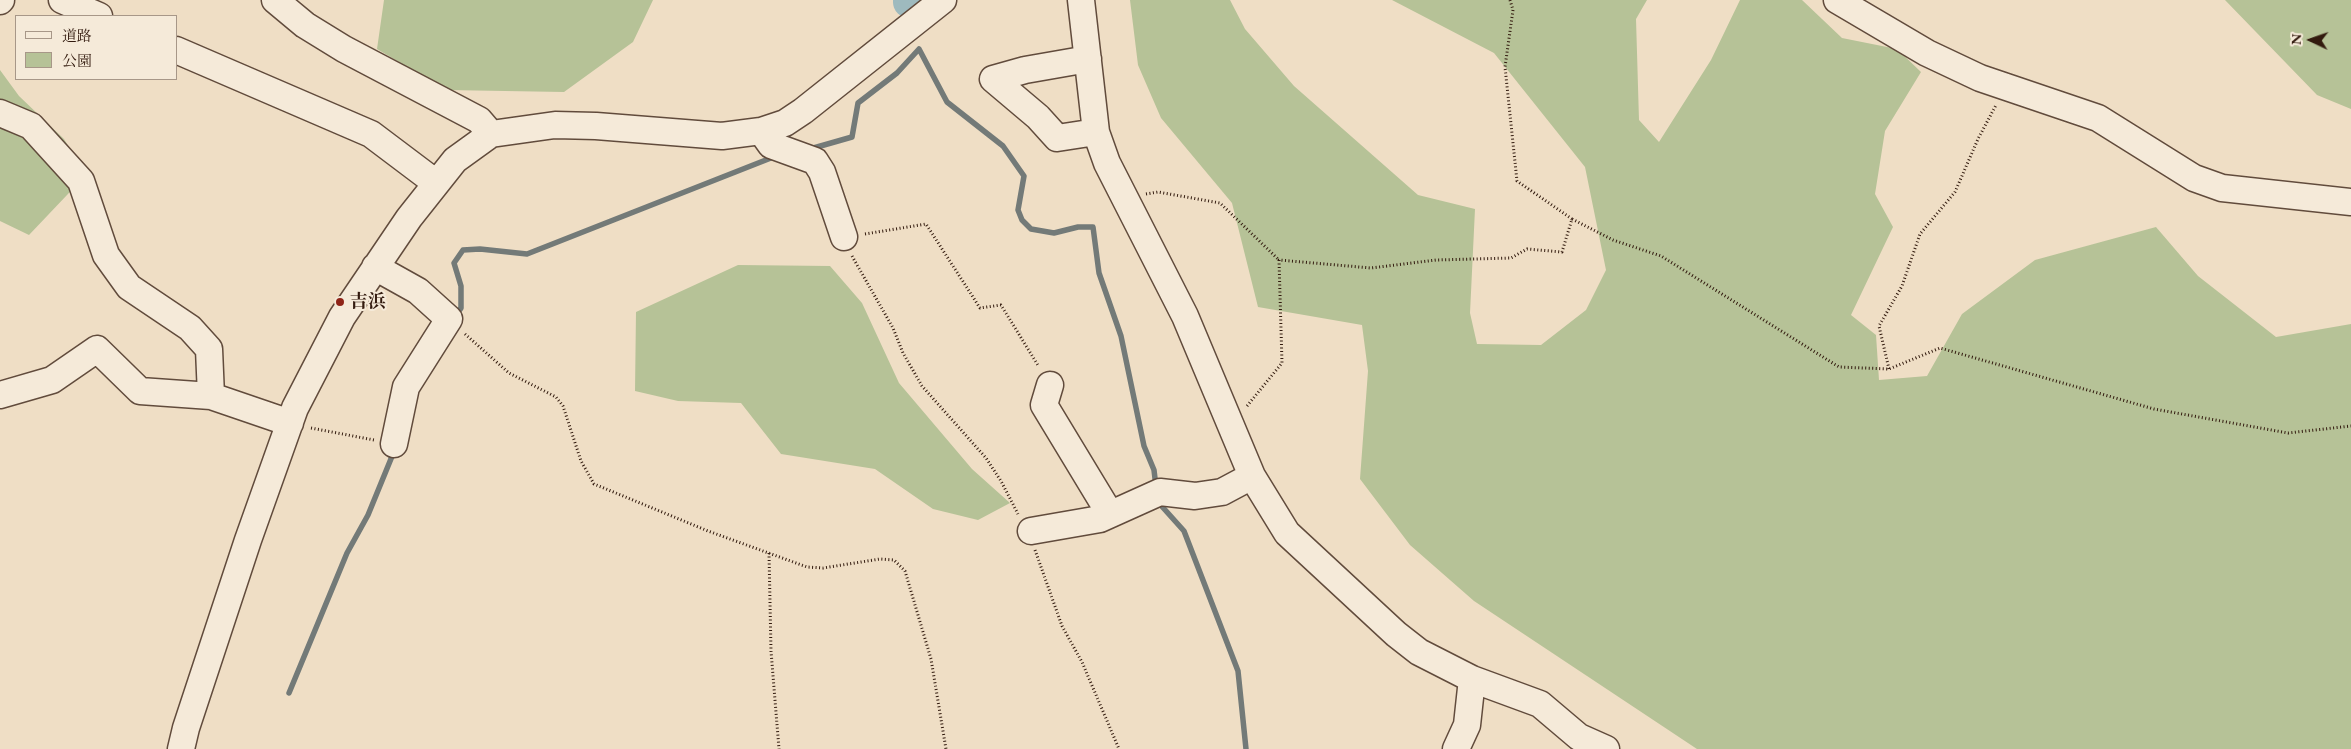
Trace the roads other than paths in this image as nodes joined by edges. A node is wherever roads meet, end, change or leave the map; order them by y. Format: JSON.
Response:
{"nodes":[{"id":1,"x":62,"y":0,"type":"edge"},
{"id":2,"x":275,"y":0,"type":"edge"},
{"id":3,"x":943,"y":0,"type":"edge"},
{"id":4,"x":1081,"y":0,"type":"edge"},
{"id":5,"x":1836,"y":0,"type":"edge"},
{"id":6,"x":97,"y":15,"type":"edge"},
{"id":7,"x":178,"y":51,"type":"edge"},
{"id":8,"x":1088,"y":59,"type":"junction"},
{"id":9,"x":0,"y":113,"type":"edge"},
{"id":10,"x":761,"y":131,"type":"junction"},
{"id":11,"x":1096,"y":132,"type":"junction"},
{"id":12,"x":490,"y":134,"type":"junction"},
{"id":13,"x":436,"y":183,"type":"junction"},
{"id":14,"x":2351,"y":202,"type":"edge"},
{"id":15,"x":844,"y":237,"type":"road end"},
{"id":16,"x":375,"y":267,"type":"junction"},
{"id":17,"x":1050,"y":385,"type":"road end"},
{"id":18,"x":0,"y":395,"type":"edge"},
{"id":19,"x":211,"y":396,"type":"junction"},
{"id":20,"x":290,"y":423,"type":"junction"},
{"id":21,"x":394,"y":444,"type":"road end"},
{"id":22,"x":1252,"y":476,"type":"junction"},
{"id":23,"x":1110,"y":514,"type":"junction"},
{"id":24,"x":1031,"y":531,"type":"road end"},
{"id":25,"x":1472,"y":679,"type":"junction"},
{"id":26,"x":1575,"y":743,"type":"edge"},
{"id":27,"x":181,"y":749,"type":"edge"},
{"id":28,"x":1456,"y":749,"type":"edge"},
{"id":29,"x":1606,"y":749,"type":"edge"}],
"edges":[{"from":1,"to":6,"type":"street"},
{"from":2,"to":12,"type":"street"},
{"from":3,"to":10,"type":"street"},
{"from":4,"to":8,"type":"street"},
{"from":5,"to":14,"type":"street"},
{"from":7,"to":13,"type":"street"},
{"from":8,"to":11,"type":"street"},
{"from":8,"to":11,"type":"street"},
{"from":9,"to":19,"type":"street"},
{"from":10,"to":12,"type":"street"},
{"from":10,"to":15,"type":"street"},
{"from":11,"to":22,"type":"street"},
{"from":12,"to":13,"type":"street"},
{"from":13,"to":16,"type":"street"},
{"from":16,"to":20,"type":"street"},
{"from":16,"to":21,"type":"street"},
{"from":17,"to":23,"type":"street"},
{"from":18,"to":19,"type":"street"},
{"from":19,"to":20,"type":"street"},
{"from":20,"to":27,"type":"street"},
{"from":22,"to":23,"type":"street"},
{"from":22,"to":25,"type":"street"},
{"from":23,"to":24,"type":"street"},
{"from":25,"to":26,"type":"street"},
{"from":25,"to":28,"type":"street"},
{"from":26,"to":29,"type":"street"}]}
